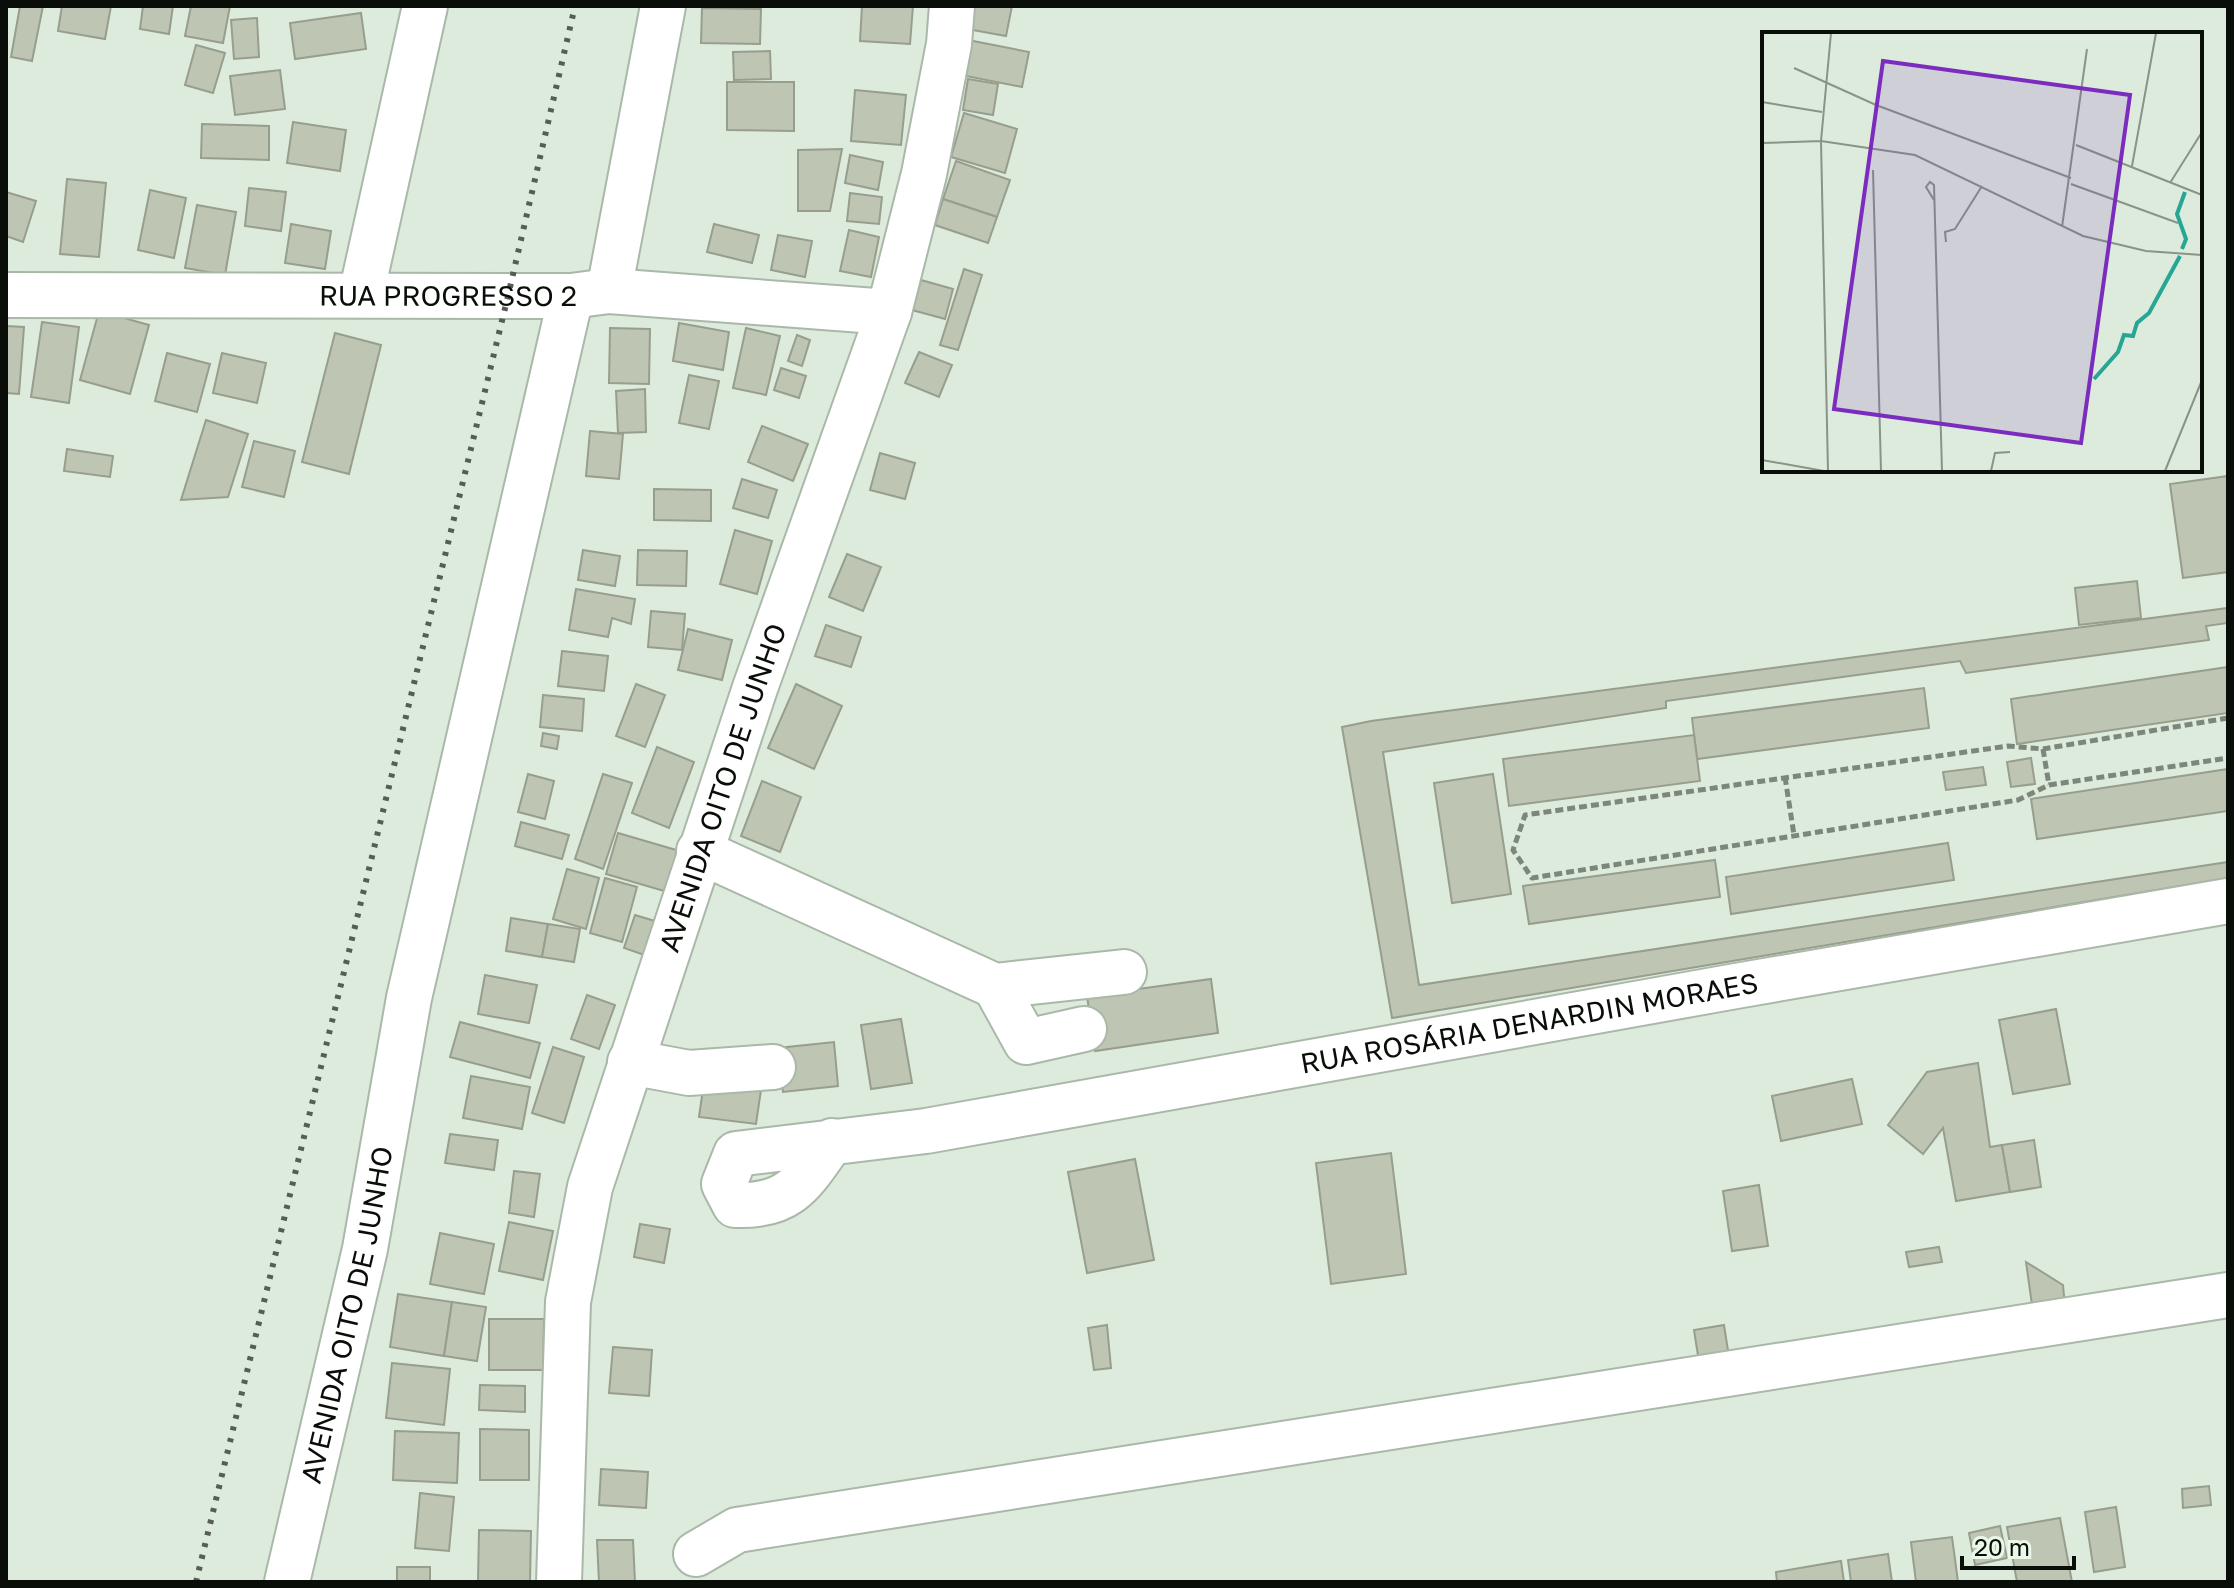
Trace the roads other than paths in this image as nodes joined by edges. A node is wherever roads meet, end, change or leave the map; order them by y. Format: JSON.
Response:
{"nodes":[{"id":1,"x":425,"y":6,"type":"edge"},
{"id":2,"x":663,"y":6,"type":"edge"},
{"id":3,"x":952,"y":6,"type":"edge"},
{"id":4,"x":590,"y":294,"type":"junction"},
{"id":5,"x":6,"y":295,"type":"edge"},
{"id":6,"x":361,"y":295,"type":"junction"},
{"id":7,"x":889,"y":312,"type":"junction"},
{"id":8,"x":699,"y":851,"type":"junction"},
{"id":9,"x":2228,"y":901,"type":"edge"},
{"id":10,"x":1124,"y":972,"type":"dead end"},
{"id":11,"x":995,"y":986,"type":"junction"},
{"id":12,"x":1084,"y":1029,"type":"dead end"},
{"id":13,"x":630,"y":1062,"type":"junction"},
{"id":14,"x":773,"y":1067,"type":"dead end"},
{"id":15,"x":832,"y":1141,"type":"dead end"},
{"id":16,"x":2228,"y":1295,"type":"edge"},
{"id":17,"x":696,"y":1554,"type":"dead end"},
{"id":18,"x":287,"y":1582,"type":"edge"},
{"id":19,"x":559,"y":1582,"type":"edge"}],
"edges":[{"from":1,"to":6,"type":"street"},
{"from":2,"to":4,"type":"street","name":"AVENIDA OITO DE JUNHO"},
{"from":3,"to":7,"type":"street","name":"AVENIDA OITO DE JUNHO"},
{"from":4,"to":6,"type":"street","name":"RUA PROGRESSO 2"},
{"from":4,"to":7,"type":"street","name":"RUA PROGRESSO 2"},
{"from":4,"to":18,"type":"street","name":"AVENIDA OITO DE JUNHO"},
{"from":5,"to":6,"type":"street","name":"RUA PROGRESSO 2"},
{"from":7,"to":8,"type":"street","name":"AVENIDA OITO DE JUNHO"},
{"from":8,"to":11,"type":"street"},
{"from":8,"to":13,"type":"street","name":"AVENIDA OITO DE JUNHO"},
{"from":9,"to":15,"type":"street","name":"RUA ROSÁRIA DENARDIN MORAES"},
{"from":10,"to":11,"type":"street"},
{"from":11,"to":12,"type":"street"},
{"from":13,"to":14,"type":"street"},
{"from":13,"to":19,"type":"street","name":"AVENIDA OITO DE JUNHO"},
{"from":16,"to":17,"type":"street"}]}
